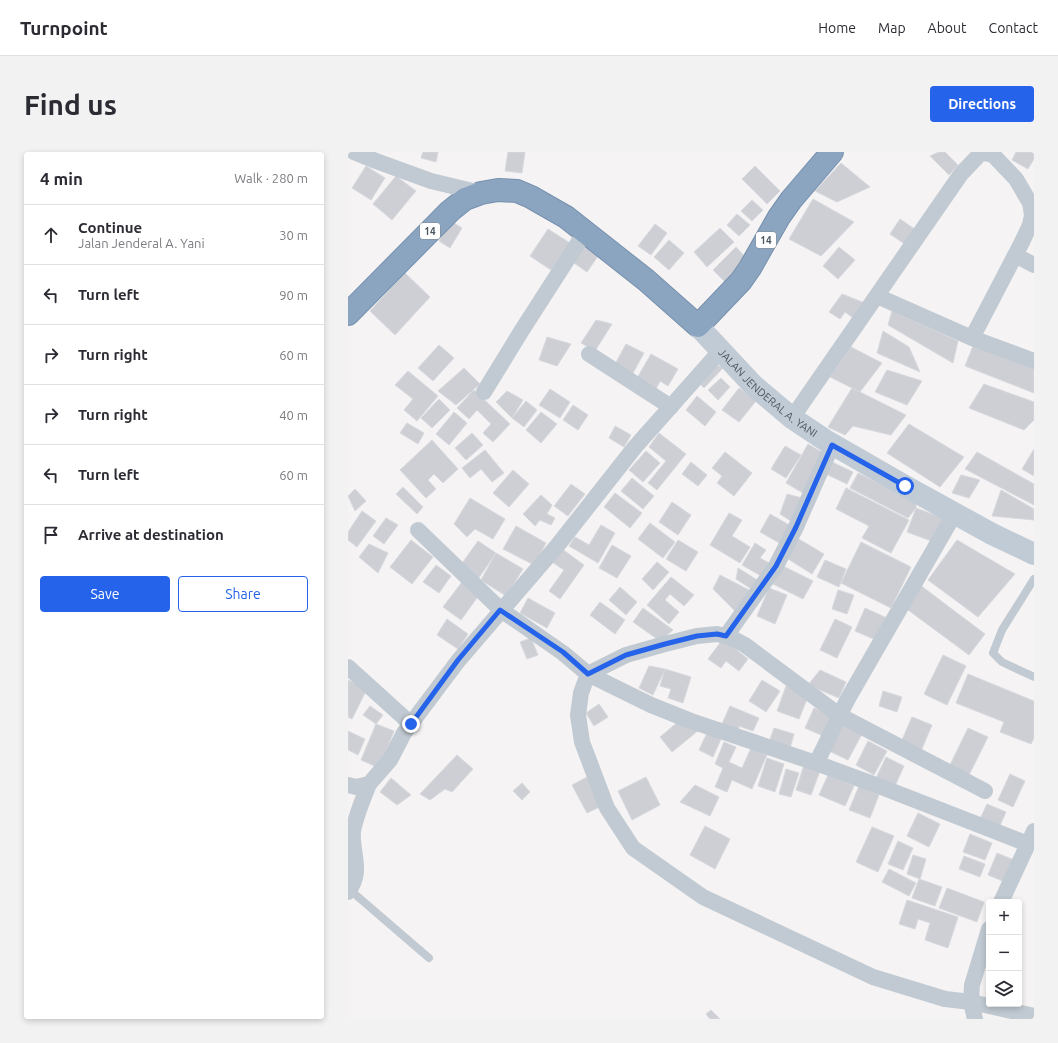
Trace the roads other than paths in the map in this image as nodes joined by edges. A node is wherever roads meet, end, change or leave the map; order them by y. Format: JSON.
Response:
{"nodes":[{"id":1,"x":354,"y":152,"type":"edge"},
{"id":2,"x":832,"y":152,"type":"edge"},
{"id":3,"x":1002,"y":157,"type":"edge"},
{"id":4,"x":481,"y":193,"type":"junction"},
{"id":5,"x":585,"y":232,"type":"junction"},
{"id":6,"x":1015,"y":255,"type":"junction"},
{"id":7,"x":1034,"y":265,"type":"edge"},
{"id":8,"x":877,"y":296,"type":"junction"},
{"id":9,"x":348,"y":314,"type":"edge"},
{"id":10,"x":698,"y":326,"type":"junction"},
{"id":11,"x":972,"y":338,"type":"junction"},
{"id":12,"x":721,"y":350,"type":"junction"},
{"id":13,"x":589,"y":354,"type":"dead end"},
{"id":14,"x":1034,"y":361,"type":"edge"},
{"id":15,"x":484,"y":392,"type":"dead end"},
{"id":16,"x":671,"y":407,"type":"junction"},
{"id":17,"x":792,"y":418,"type":"junction"},
{"id":18,"x":832,"y":445,"type":"junction"},
{"id":19,"x":956,"y":513,"type":"junction"},
{"id":20,"x":418,"y":530,"type":"dead end"},
{"id":21,"x":1034,"y":554,"type":"edge"},
{"id":22,"x":1034,"y":579,"type":"edge"},
{"id":23,"x":500,"y":610,"type":"junction"},
{"id":24,"x":726,"y":636,"type":"junction"},
{"id":25,"x":348,"y":667,"type":"edge"},
{"id":26,"x":588,"y":674,"type":"junction"},
{"id":27,"x":1034,"y":678,"type":"edge"},
{"id":28,"x":839,"y":715,"type":"junction"},
{"id":29,"x":411,"y":724,"type":"junction"},
{"id":30,"x":816,"y":763,"type":"junction"},
{"id":31,"x":370,"y":784,"type":"junction"},
{"id":32,"x":348,"y":785,"type":"edge"},
{"id":33,"x":985,"y":791,"type":"dead end"},
{"id":34,"x":1031,"y":838,"type":"edge"},
{"id":35,"x":349,"y":891,"type":"edge"},
{"id":36,"x":1002,"y":899,"type":"edge"},
{"id":37,"x":987,"y":935,"type":"edge"},
{"id":38,"x":429,"y":958,"type":"dead end"},
{"id":39,"x":971,"y":1002,"type":"junction"},
{"id":40,"x":1034,"y":1016,"type":"edge"},
{"id":41,"x":975,"y":1019,"type":"edge"}],
"edges":[{"from":1,"to":4,"type":"street"},
{"from":2,"to":10,"type":"highway","number":"14"},
{"from":3,"to":6,"type":"street"},
{"from":3,"to":8,"type":"street"},
{"from":4,"to":5,"type":"highway","number":"14"},
{"from":4,"to":9,"type":"highway","number":"14"},
{"from":5,"to":10,"type":"highway","number":"14"},
{"from":5,"to":15,"type":"street"},
{"from":6,"to":7,"type":"street"},
{"from":6,"to":11,"type":"street"},
{"from":8,"to":11,"type":"street"},
{"from":8,"to":17,"type":"street"},
{"from":10,"to":12,"type":"main road","name":"JALAN JENDERAL A. YANI"},
{"from":11,"to":14,"type":"street"},
{"from":12,"to":16,"type":"street"},
{"from":12,"to":17,"type":"main road","name":"JALAN JENDERAL A. YANI"},
{"from":13,"to":16,"type":"street"},
{"from":16,"to":23,"type":"street"},
{"from":17,"to":18,"type":"main road","name":"JALAN JENDERAL A. YANI"},
{"from":18,"to":19,"type":"main road","name":"JALAN JENDERAL A. YANI"},
{"from":18,"to":24,"type":"street"},
{"from":19,"to":21,"type":"main road","name":"JALAN JENDERAL A. YANI"},
{"from":19,"to":28,"type":"street"},
{"from":20,"to":23,"type":"street"},
{"from":22,"to":27,"type":"lane"},
{"from":23,"to":26,"type":"street"},
{"from":23,"to":29,"type":"street"},
{"from":24,"to":26,"type":"street"},
{"from":24,"to":28,"type":"street"},
{"from":25,"to":29,"type":"street"},
{"from":26,"to":30,"type":"street"},
{"from":26,"to":39,"type":"street"},
{"from":28,"to":30,"type":"street"},
{"from":28,"to":33,"type":"street"},
{"from":29,"to":31,"type":"street"},
{"from":30,"to":34,"type":"street"},
{"from":31,"to":32,"type":"street"},
{"from":31,"to":35,"type":"street"},
{"from":34,"to":36,"type":"street"},
{"from":35,"to":38,"type":"lane"},
{"from":37,"to":39,"type":"street"},
{"from":39,"to":40,"type":"street"},
{"from":39,"to":41,"type":"street"}]}
